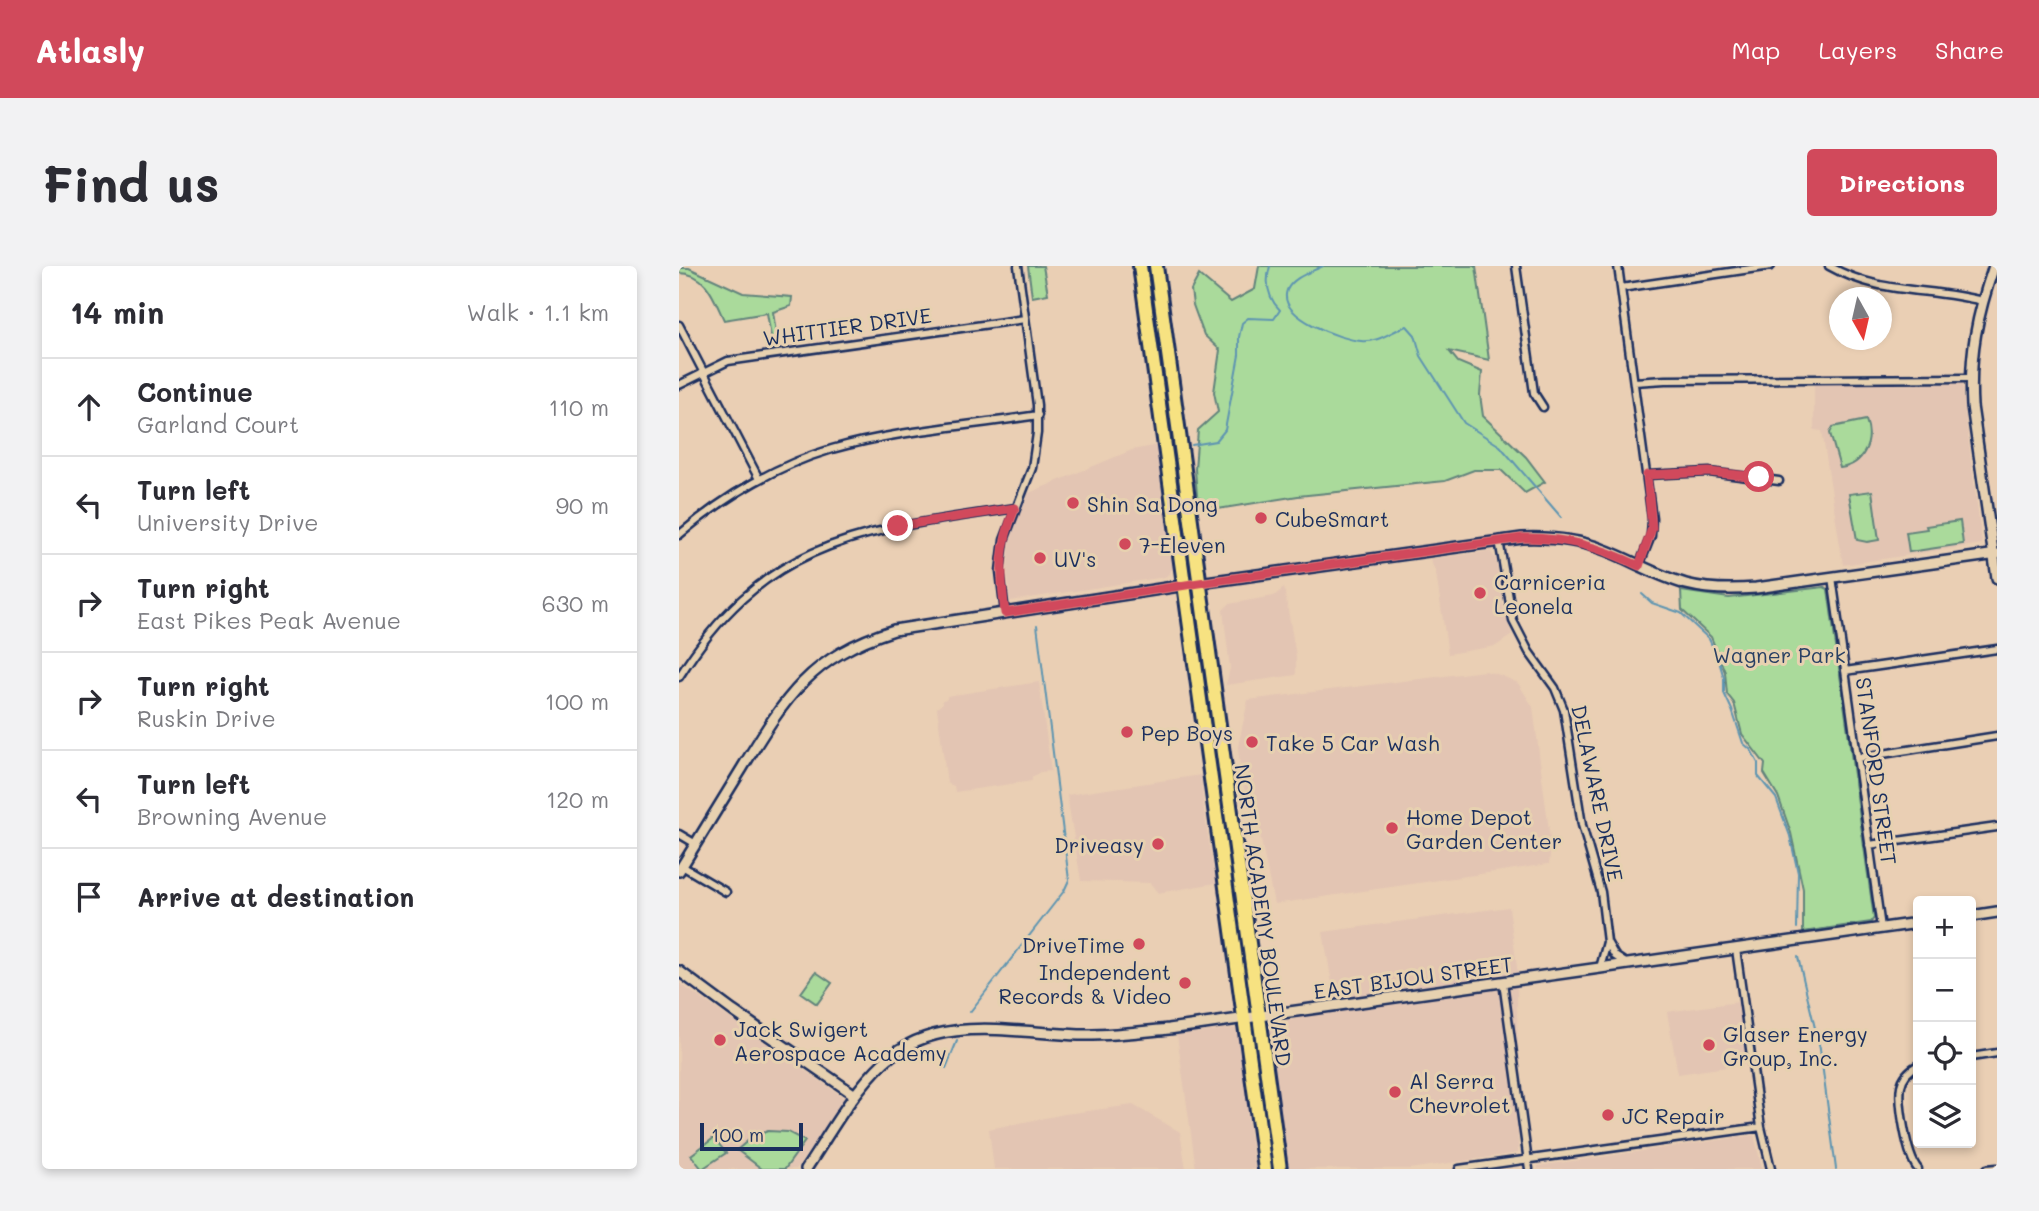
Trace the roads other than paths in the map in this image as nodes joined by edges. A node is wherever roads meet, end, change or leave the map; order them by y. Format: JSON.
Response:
{"nodes":[{"id":1,"x":1018,"y":266,"type":"edge"},
{"id":2,"x":1140,"y":266,"type":"edge"},
{"id":3,"x":1156,"y":266,"type":"edge"},
{"id":4,"x":1516,"y":266,"type":"edge"},
{"id":5,"x":1618,"y":266,"type":"edge"},
{"id":6,"x":1771,"y":266,"type":"edge"},
{"id":7,"x":1829,"y":266,"type":"edge"},
{"id":8,"x":1994,"y":266,"type":"edge"},
{"id":9,"x":1750,"y":268,"type":"edge"},
{"id":10,"x":1621,"y":288,"type":"junction"},
{"id":11,"x":1982,"y":300,"type":"junction"},
{"id":12,"x":1025,"y":319,"type":"junction"},
{"id":13,"x":679,"y":325,"type":"edge"},
{"id":14,"x":704,"y":371,"type":"junction"},
{"id":15,"x":1971,"y":378,"type":"junction"},
{"id":16,"x":1634,"y":383,"type":"junction"},
{"id":17,"x":679,"y":385,"type":"edge"},
{"id":18,"x":1543,"y":407,"type":"dead end"},
{"id":19,"x":1038,"y":415,"type":"junction"},
{"id":20,"x":1647,"y":475,"type":"junction"},
{"id":21,"x":759,"y":479,"type":"junction"},
{"id":22,"x":1779,"y":481,"type":"dead end"},
{"id":23,"x":1015,"y":508,"type":"junction"},
{"id":24,"x":679,"y":535,"type":"edge"},
{"id":25,"x":1499,"y":540,"type":"junction"},
{"id":26,"x":1995,"y":554,"type":"edge"},
{"id":27,"x":1639,"y":566,"type":"junction"},
{"id":28,"x":1832,"y":577,"type":"junction"},
{"id":29,"x":1997,"y":578,"type":"edge"},
{"id":30,"x":1199,"y":583,"type":"junction"},
{"id":31,"x":1184,"y":585,"type":"junction"},
{"id":32,"x":1005,"y":613,"type":"junction"},
{"id":33,"x":1997,"y":649,"type":"edge"},
{"id":34,"x":1845,"y":671,"type":"junction"},
{"id":35,"x":679,"y":677,"type":"edge"},
{"id":36,"x":1997,"y":736,"type":"edge"},
{"id":37,"x":1857,"y":758,"type":"junction"},
{"id":38,"x":1997,"y":827,"type":"edge"},
{"id":39,"x":679,"y":834,"type":"edge"},
{"id":40,"x":696,"y":844,"type":"junction"},
{"id":41,"x":1870,"y":845,"type":"junction"},
{"id":42,"x":680,"y":868,"type":"edge"},
{"id":43,"x":726,"y":892,"type":"dead end"},
{"id":44,"x":1997,"y":912,"type":"edge"},
{"id":45,"x":1976,"y":915,"type":"edge"},
{"id":46,"x":1913,"y":924,"type":"edge"},
{"id":47,"x":1881,"y":928,"type":"junction"},
{"id":48,"x":1607,"y":942,"type":"junction"},
{"id":49,"x":1736,"y":949,"type":"junction"},
{"id":50,"x":1627,"y":964,"type":"junction"},
{"id":51,"x":1600,"y":968,"type":"junction"},
{"id":52,"x":679,"y":971,"type":"edge"},
{"id":53,"x":1503,"y":982,"type":"junction"},
{"id":54,"x":1258,"y":1017,"type":"junction"},
{"id":55,"x":1243,"y":1019,"type":"junction"},
{"id":56,"x":1997,"y":1053,"type":"edge"},
{"id":57,"x":1976,"y":1056,"type":"edge"},
{"id":58,"x":1913,"y":1069,"type":"edge"},
{"id":59,"x":855,"y":1095,"type":"junction"},
{"id":60,"x":1761,"y":1127,"type":"junction"},
{"id":61,"x":1528,"y":1160,"type":"junction"},
{"id":62,"x":1997,"y":1168,"type":"edge"},
{"id":63,"x":806,"y":1169,"type":"edge"},
{"id":64,"x":1265,"y":1169,"type":"edge"},
{"id":65,"x":1280,"y":1169,"type":"edge"},
{"id":66,"x":1459,"y":1169,"type":"edge"},
{"id":67,"x":1529,"y":1169,"type":"edge"},
{"id":68,"x":1771,"y":1169,"type":"edge"},
{"id":69,"x":1918,"y":1169,"type":"edge"},
{"id":70,"x":1987,"y":1169,"type":"edge"}],
"edges":[{"from":1,"to":12,"type":"street"},
{"from":2,"to":31,"type":"highway","name":"NORTH ACADEMY BOULEVARD"},
{"from":3,"to":30,"type":"highway","name":"NORTH ACADEMY BOULEVARD"},
{"from":4,"to":18,"type":"street"},
{"from":5,"to":10,"type":"street"},
{"from":6,"to":9,"type":"street"},
{"from":7,"to":11,"type":"street"},
{"from":8,"to":11,"type":"main road"},
{"from":9,"to":10,"type":"street"},
{"from":10,"to":16,"type":"street"},
{"from":11,"to":15,"type":"main road"},
{"from":12,"to":14,"type":"street","name":"WHITTIER DRIVE"},
{"from":12,"to":19,"type":"street"},
{"from":13,"to":14,"type":"street"},
{"from":14,"to":17,"type":"street","name":"WHITTIER DRIVE"},
{"from":14,"to":21,"type":"street"},
{"from":15,"to":16,"type":"street"},
{"from":15,"to":26,"type":"main road"},
{"from":16,"to":20,"type":"street"},
{"from":19,"to":21,"type":"street"},
{"from":19,"to":23,"type":"street"},
{"from":20,"to":22,"type":"street"},
{"from":20,"to":27,"type":"street"},
{"from":21,"to":24,"type":"street"},
{"from":23,"to":32,"type":"street"},
{"from":23,"to":35,"type":"street"},
{"from":25,"to":27,"type":"main road"},
{"from":25,"to":30,"type":"main road"},
{"from":25,"to":48,"type":"street","name":"DELAWARE DRIVE"},
{"from":26,"to":28,"type":"main road"},
{"from":26,"to":29,"type":"main road"},
{"from":27,"to":28,"type":"main road"},
{"from":28,"to":34,"type":"street","name":"STANFORD STREET"},
{"from":30,"to":31,"type":"main road"},
{"from":30,"to":54,"type":"highway","name":"NORTH ACADEMY BOULEVARD"},
{"from":31,"to":32,"type":"main road"},
{"from":31,"to":55,"type":"highway","name":"NORTH ACADEMY BOULEVARD"},
{"from":32,"to":40,"type":"main road"},
{"from":33,"to":34,"type":"street"},
{"from":34,"to":37,"type":"street","name":"STANFORD STREET"},
{"from":36,"to":37,"type":"street"},
{"from":37,"to":41,"type":"street","name":"STANFORD STREET"},
{"from":38,"to":41,"type":"street"},
{"from":39,"to":40,"type":"street"},
{"from":40,"to":42,"type":"main road"},
{"from":41,"to":47,"type":"street","name":"STANFORD STREET"},
{"from":42,"to":43,"type":"street"},
{"from":44,"to":45,"type":"main road"},
{"from":46,"to":47,"type":"main road","name":"EAST BIJOU STREET"},
{"from":47,"to":49,"type":"main road","name":"EAST BIJOU STREET"},
{"from":48,"to":50,"type":"street"},
{"from":48,"to":51,"type":"street","name":"DELAWARE DRIVE"},
{"from":49,"to":50,"type":"main road","name":"EAST BIJOU STREET"},
{"from":49,"to":60,"type":"street"},
{"from":50,"to":51,"type":"main road","name":"EAST BIJOU STREET"},
{"from":51,"to":53,"type":"main road","name":"EAST BIJOU STREET"},
{"from":52,"to":59,"type":"main road"},
{"from":53,"to":54,"type":"main road","name":"EAST BIJOU STREET"},
{"from":53,"to":61,"type":"street"},
{"from":54,"to":55,"type":"main road","name":"EAST BIJOU STREET"},
{"from":54,"to":65,"type":"highway","name":"NORTH ACADEMY BOULEVARD"},
{"from":55,"to":59,"type":"main road","name":"EAST BIJOU STREET"},
{"from":55,"to":64,"type":"highway","name":"NORTH ACADEMY BOULEVARD"},
{"from":56,"to":57,"type":"street"},
{"from":58,"to":69,"type":"street"},
{"from":59,"to":63,"type":"main road","name":"EAST BIJOU STREET"},
{"from":60,"to":61,"type":"street"},
{"from":60,"to":68,"type":"street"},
{"from":61,"to":66,"type":"street"},
{"from":61,"to":67,"type":"street"},
{"from":62,"to":70,"type":"street"}]}
